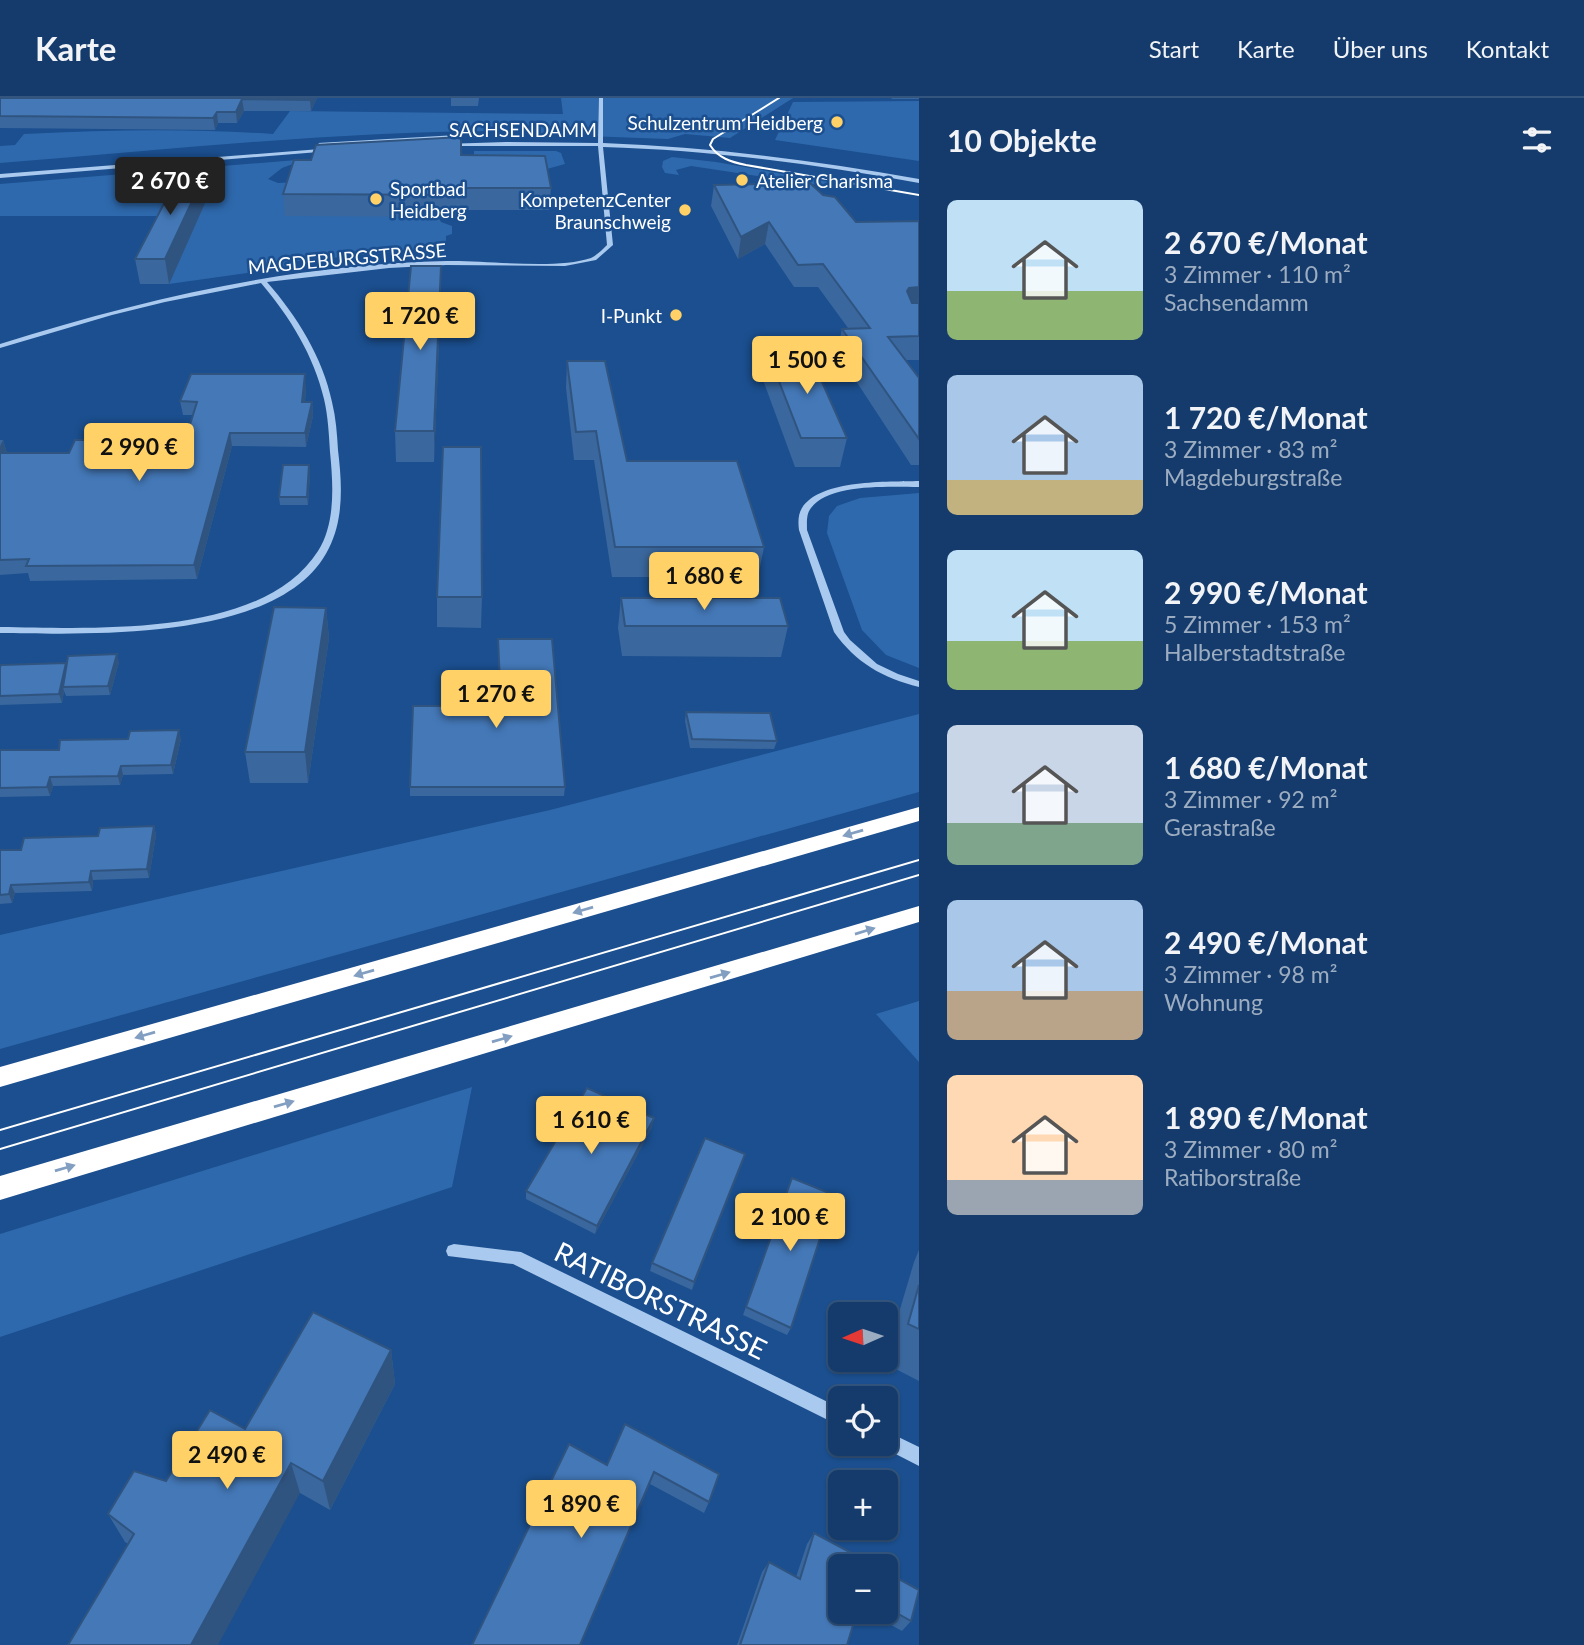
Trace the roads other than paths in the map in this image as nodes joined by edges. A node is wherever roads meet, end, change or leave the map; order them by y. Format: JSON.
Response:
{"nodes":[{"id":1,"x":601,"y":98,"type":"edge"},
{"id":2,"x":601,"y":141,"type":"junction"},
{"id":3,"x":0,"y":169,"type":"edge"},
{"id":4,"x":919,"y":173,"type":"edge"},
{"id":5,"x":0,"y":176,"type":"edge"},
{"id":6,"x":919,"y":181,"type":"edge"},
{"id":7,"x":262,"y":279,"type":"junction"},
{"id":8,"x":0,"y":346,"type":"edge"},
{"id":9,"x":919,"y":484,"type":"edge"},
{"id":10,"x":0,"y":630,"type":"edge"},
{"id":11,"x":919,"y":684,"type":"edge"},
{"id":12,"x":919,"y":814,"type":"edge"},
{"id":13,"x":919,"y":914,"type":"edge"},
{"id":14,"x":0,"y":1077,"type":"edge"},
{"id":15,"x":0,"y":1188,"type":"edge"},
{"id":16,"x":454,"y":1251,"type":"dead end"},
{"id":17,"x":828,"y":1410,"type":"edge"},
{"id":18,"x":898,"y":1446,"type":"edge"},
{"id":19,"x":919,"y":1457,"type":"edge"}],
"edges":[{"from":1,"to":2,"type":"street"},
{"from":2,"to":3,"type":"street","name":"SACHSENDAMM"},
{"from":2,"to":4,"type":"street","name":"SACHSENDAMM"},
{"from":2,"to":5,"type":"street","name":"SACHSENDAMM"},
{"from":2,"to":6,"type":"street","name":"SACHSENDAMM"},
{"from":2,"to":7,"type":"street","name":"MAGDEBURGSTRASSE"},
{"from":7,"to":8,"type":"street","name":"MAGDEBURGSTRASSE"},
{"from":7,"to":10,"type":"street"},
{"from":9,"to":11,"type":"street"},
{"from":12,"to":14,"type":"highway","one_way":true},
{"from":15,"to":13,"type":"highway","one_way":true},
{"from":16,"to":17,"type":"street","name":"RATIBORSTRASSE"},
{"from":18,"to":19,"type":"street"}]}
